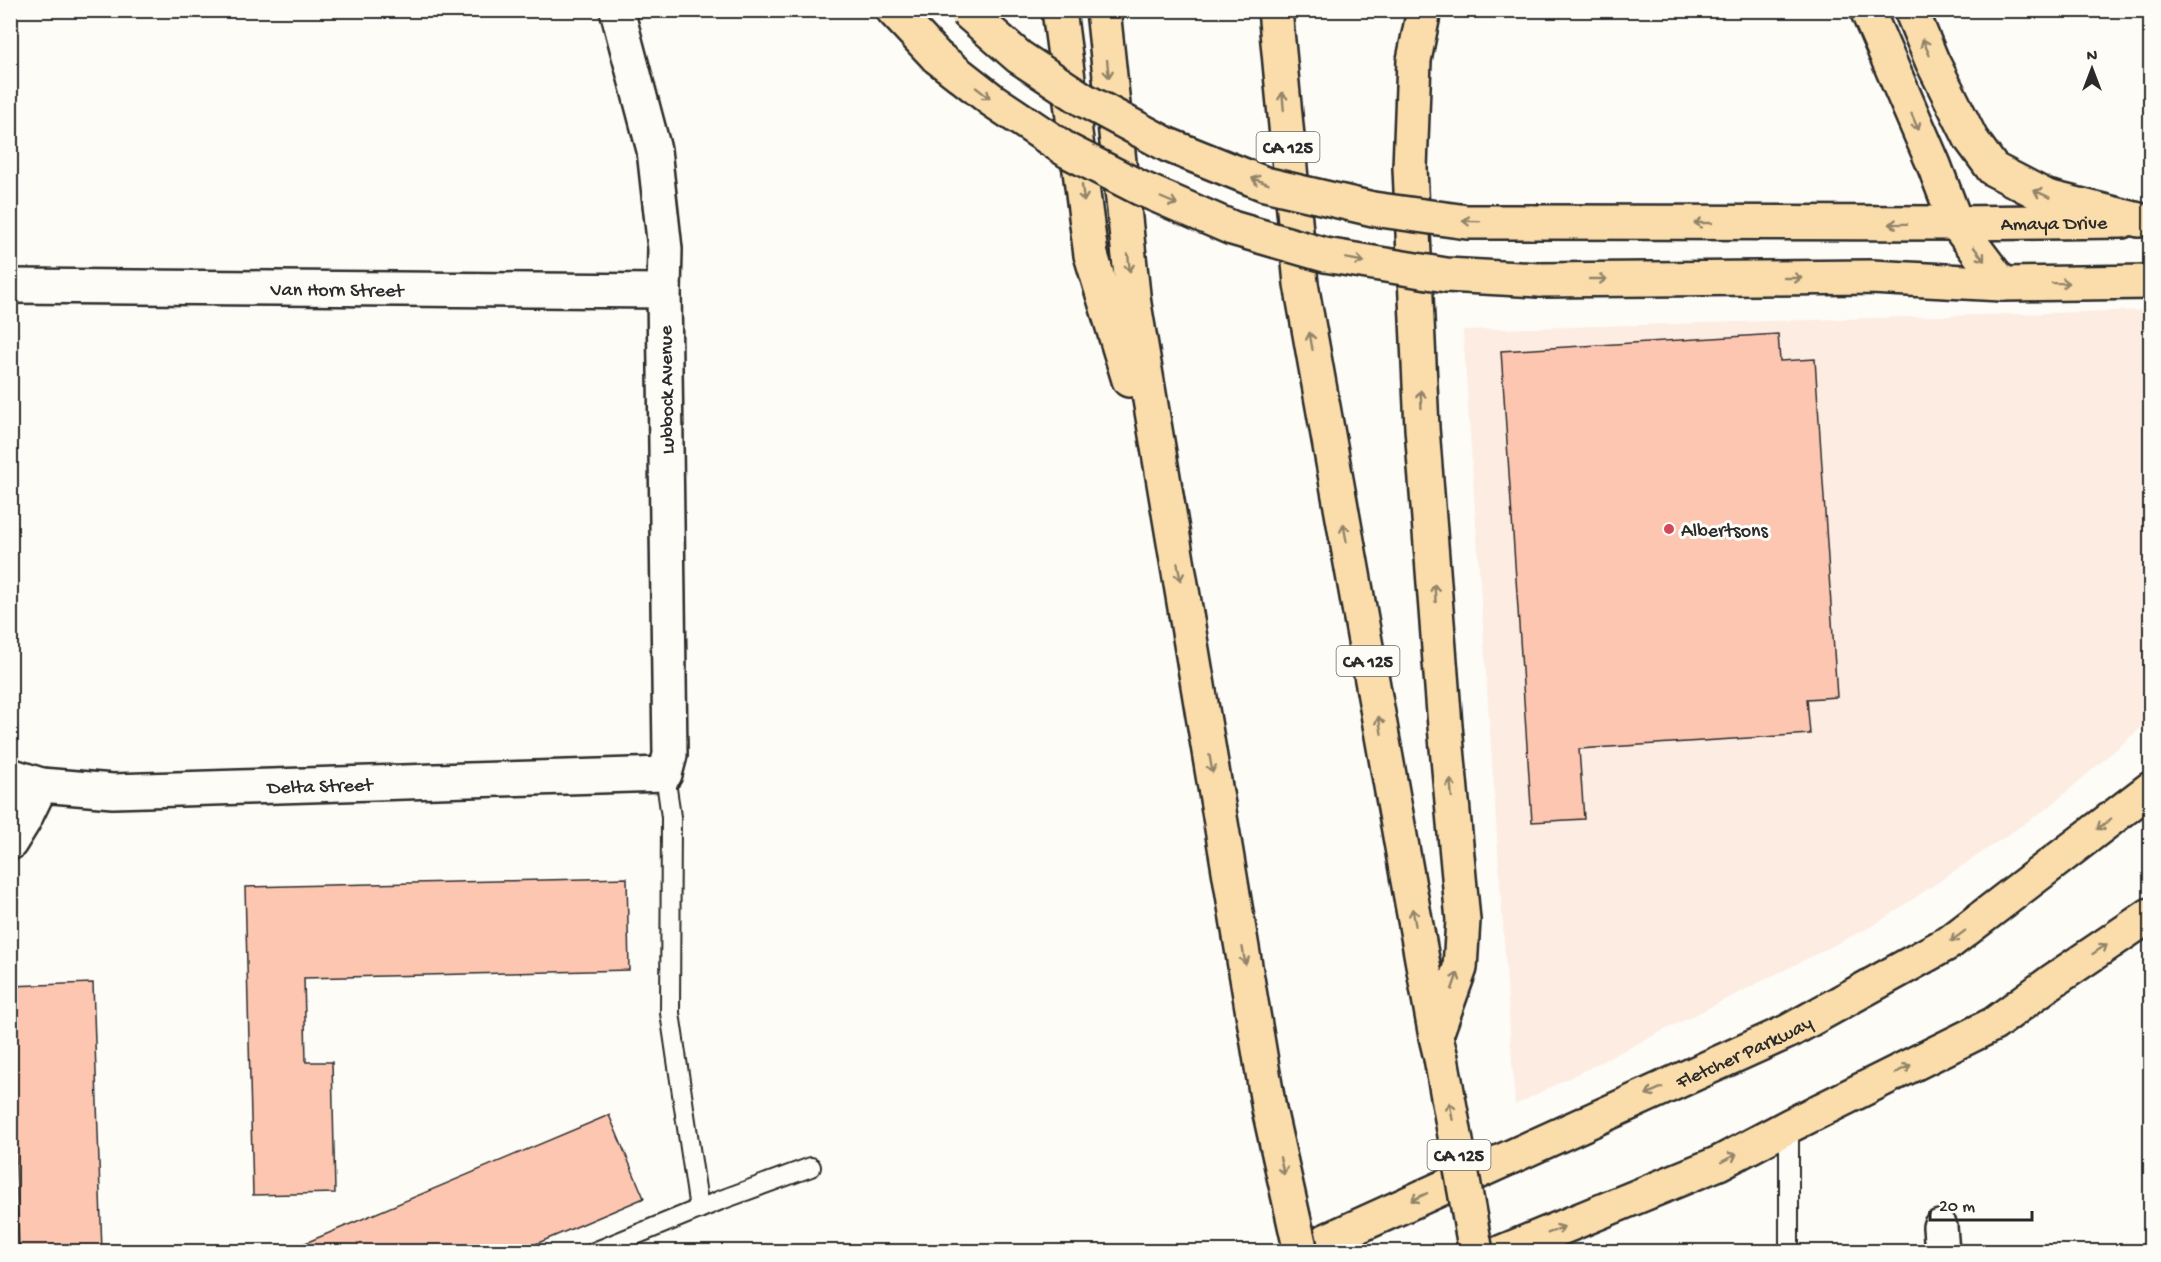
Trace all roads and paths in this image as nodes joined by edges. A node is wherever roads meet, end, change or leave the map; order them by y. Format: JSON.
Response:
{"nodes":[{"id":1,"x":617,"y":10,"type":"edge"},
{"id":2,"x":893,"y":10,"type":"edge"},
{"id":3,"x":965,"y":10,"type":"edge"},
{"id":4,"x":1059,"y":10,"type":"edge"},
{"id":5,"x":1102,"y":10,"type":"edge"},
{"id":6,"x":1275,"y":10,"type":"edge"},
{"id":7,"x":1424,"y":10,"type":"edge"},
{"id":8,"x":1867,"y":10,"type":"edge"},
{"id":9,"x":1911,"y":10,"type":"edge"},
{"id":10,"x":2145,"y":220,"type":"edge"},
{"id":11,"x":1956,"y":223,"type":"junction"},
{"id":12,"x":2151,"y":282,"type":"edge"},
{"id":13,"x":2002,"y":284,"type":"junction"},
{"id":14,"x":10,"y":286,"type":"edge"},
{"id":15,"x":664,"y":291,"type":"junction"},
{"id":16,"x":1169,"y":514,"type":"junction"},
{"id":17,"x":665,"y":774,"type":"junction"},
{"id":18,"x":26,"y":780,"type":"edge"},
{"id":19,"x":2151,"y":789,"type":"edge"},
{"id":20,"x":10,"y":843,"type":"edge"},
{"id":21,"x":2151,"y":915,"type":"edge"},
{"id":22,"x":1438,"y":1047,"type":"junction"},
{"id":23,"x":1789,"y":1126,"type":"junction"},
{"id":24,"x":811,"y":1167,"type":"dead end"},
{"id":25,"x":699,"y":1209,"type":"junction"},
{"id":26,"x":594,"y":1251,"type":"edge"},
{"id":27,"x":1301,"y":1251,"type":"edge"},
{"id":28,"x":1476,"y":1251,"type":"edge"},
{"id":29,"x":1502,"y":1251,"type":"edge"},
{"id":30,"x":1789,"y":1251,"type":"edge"}],
"edges":[{"from":1,"to":15,"type":"street","name":"Lubbock Avenue"},
{"from":2,"to":13,"type":"main road","one_way":true,"bridge":true},
{"from":11,"to":3,"type":"main road","name":"Amaya Drive","one_way":true,"bridge":true},
{"from":4,"to":16,"type":"main road","one_way":true},
{"from":5,"to":16,"type":"main road","one_way":true},
{"from":22,"to":6,"type":"main road","number":"CA 125","one_way":true},
{"from":22,"to":7,"type":"main road","one_way":true},
{"from":8,"to":11,"type":"main road","one_way":true},
{"from":10,"to":9,"type":"main road","one_way":true},
{"from":10,"to":11,"type":"main road","name":"Amaya Drive"},
{"from":11,"to":13,"type":"main road","one_way":true},
{"from":13,"to":12,"type":"main road","one_way":true},
{"from":14,"to":15,"type":"street","name":"Van Horn Street"},
{"from":15,"to":17,"type":"street","name":"Lubbock Avenue"},
{"from":16,"to":27,"type":"main road","one_way":true,"bridge":true},
{"from":17,"to":18,"type":"street","name":"Delta Street"},
{"from":17,"to":25,"type":"lane"},
{"from":18,"to":20,"type":"street","name":"Delta Street"},
{"from":19,"to":27,"type":"main road","name":"Fletcher Parkway","one_way":true},
{"from":23,"to":21,"type":"main road","one_way":true},
{"from":28,"to":22,"type":"main road","number":"CA 125","one_way":true,"bridge":true},
{"from":29,"to":23,"type":"main road","one_way":true},
{"from":23,"to":30,"type":"lane"},
{"from":24,"to":25,"type":"lane"},
{"from":25,"to":26,"type":"lane"}]}
